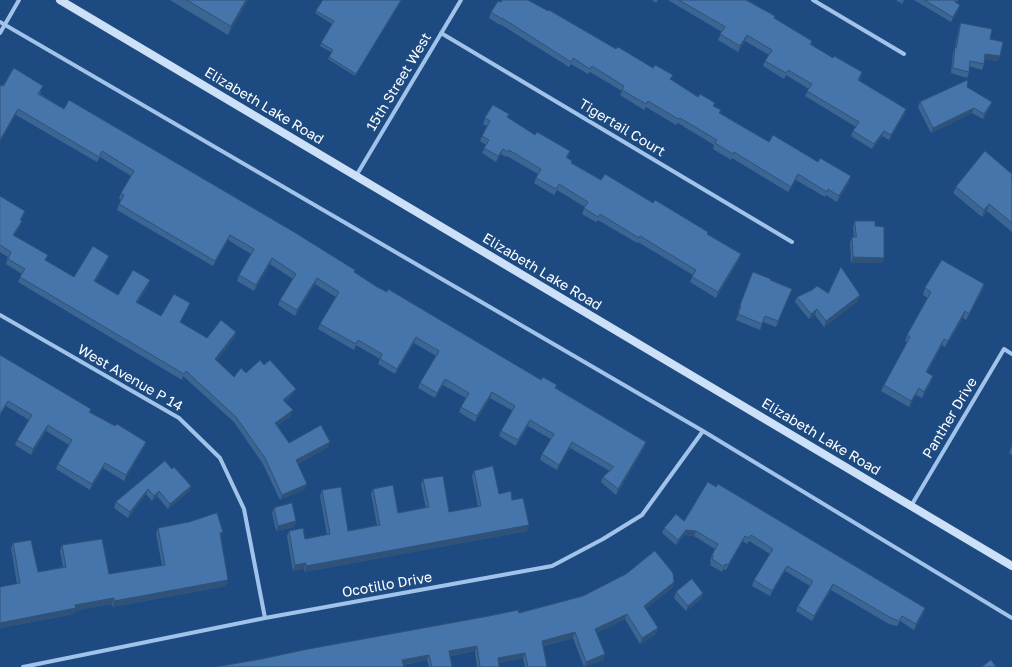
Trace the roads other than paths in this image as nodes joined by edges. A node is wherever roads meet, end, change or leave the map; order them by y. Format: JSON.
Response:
{"nodes":[{"id":1,"x":19,"y":0,"type":"edge"},
{"id":2,"x":60,"y":0,"type":"edge"},
{"id":3,"x":461,"y":0,"type":"edge"},
{"id":4,"x":813,"y":0,"type":"edge"},
{"id":5,"x":0,"y":22,"type":"edge"},
{"id":6,"x":5,"y":25,"type":"junction"},
{"id":7,"x":0,"y":33,"type":"edge"},
{"id":8,"x":441,"y":33,"type":"junction"},
{"id":9,"x":904,"y":54,"type":"dead end"},
{"id":10,"x":356,"y":176,"type":"junction"},
{"id":11,"x":792,"y":242,"type":"dead end"},
{"id":12,"x":0,"y":315,"type":"edge"},
{"id":13,"x":1012,"y":354,"type":"edge"},
{"id":14,"x":703,"y":431,"type":"junction"},
{"id":15,"x":911,"y":506,"type":"junction"},
{"id":16,"x":1012,"y":566,"type":"edge"},
{"id":17,"x":264,"y":618,"type":"junction"},
{"id":18,"x":1012,"y":618,"type":"edge"},
{"id":19,"x":23,"y":667,"type":"edge"}],
"edges":[{"from":1,"to":6,"type":"street"},
{"from":2,"to":10,"type":"main road","name":"Elizabeth Lake Road"},
{"from":3,"to":8,"type":"street","name":"15th Street West"},
{"from":4,"to":9,"type":"street"},
{"from":5,"to":6,"type":"street"},
{"from":6,"to":7,"type":"street"},
{"from":6,"to":14,"type":"street"},
{"from":8,"to":10,"type":"street","name":"15th Street West"},
{"from":8,"to":11,"type":"street","name":"Tigertail Court"},
{"from":10,"to":15,"type":"main road","name":"Elizabeth Lake Road"},
{"from":12,"to":17,"type":"street","name":"West Avenue P 14"},
{"from":13,"to":15,"type":"street","name":"Panther Drive"},
{"from":14,"to":17,"type":"street","name":"Ocotillo Drive"},
{"from":14,"to":18,"type":"street"},
{"from":15,"to":16,"type":"main road","name":"Elizabeth Lake Road"},
{"from":17,"to":19,"type":"street","name":"Ocotillo Drive"}]}
